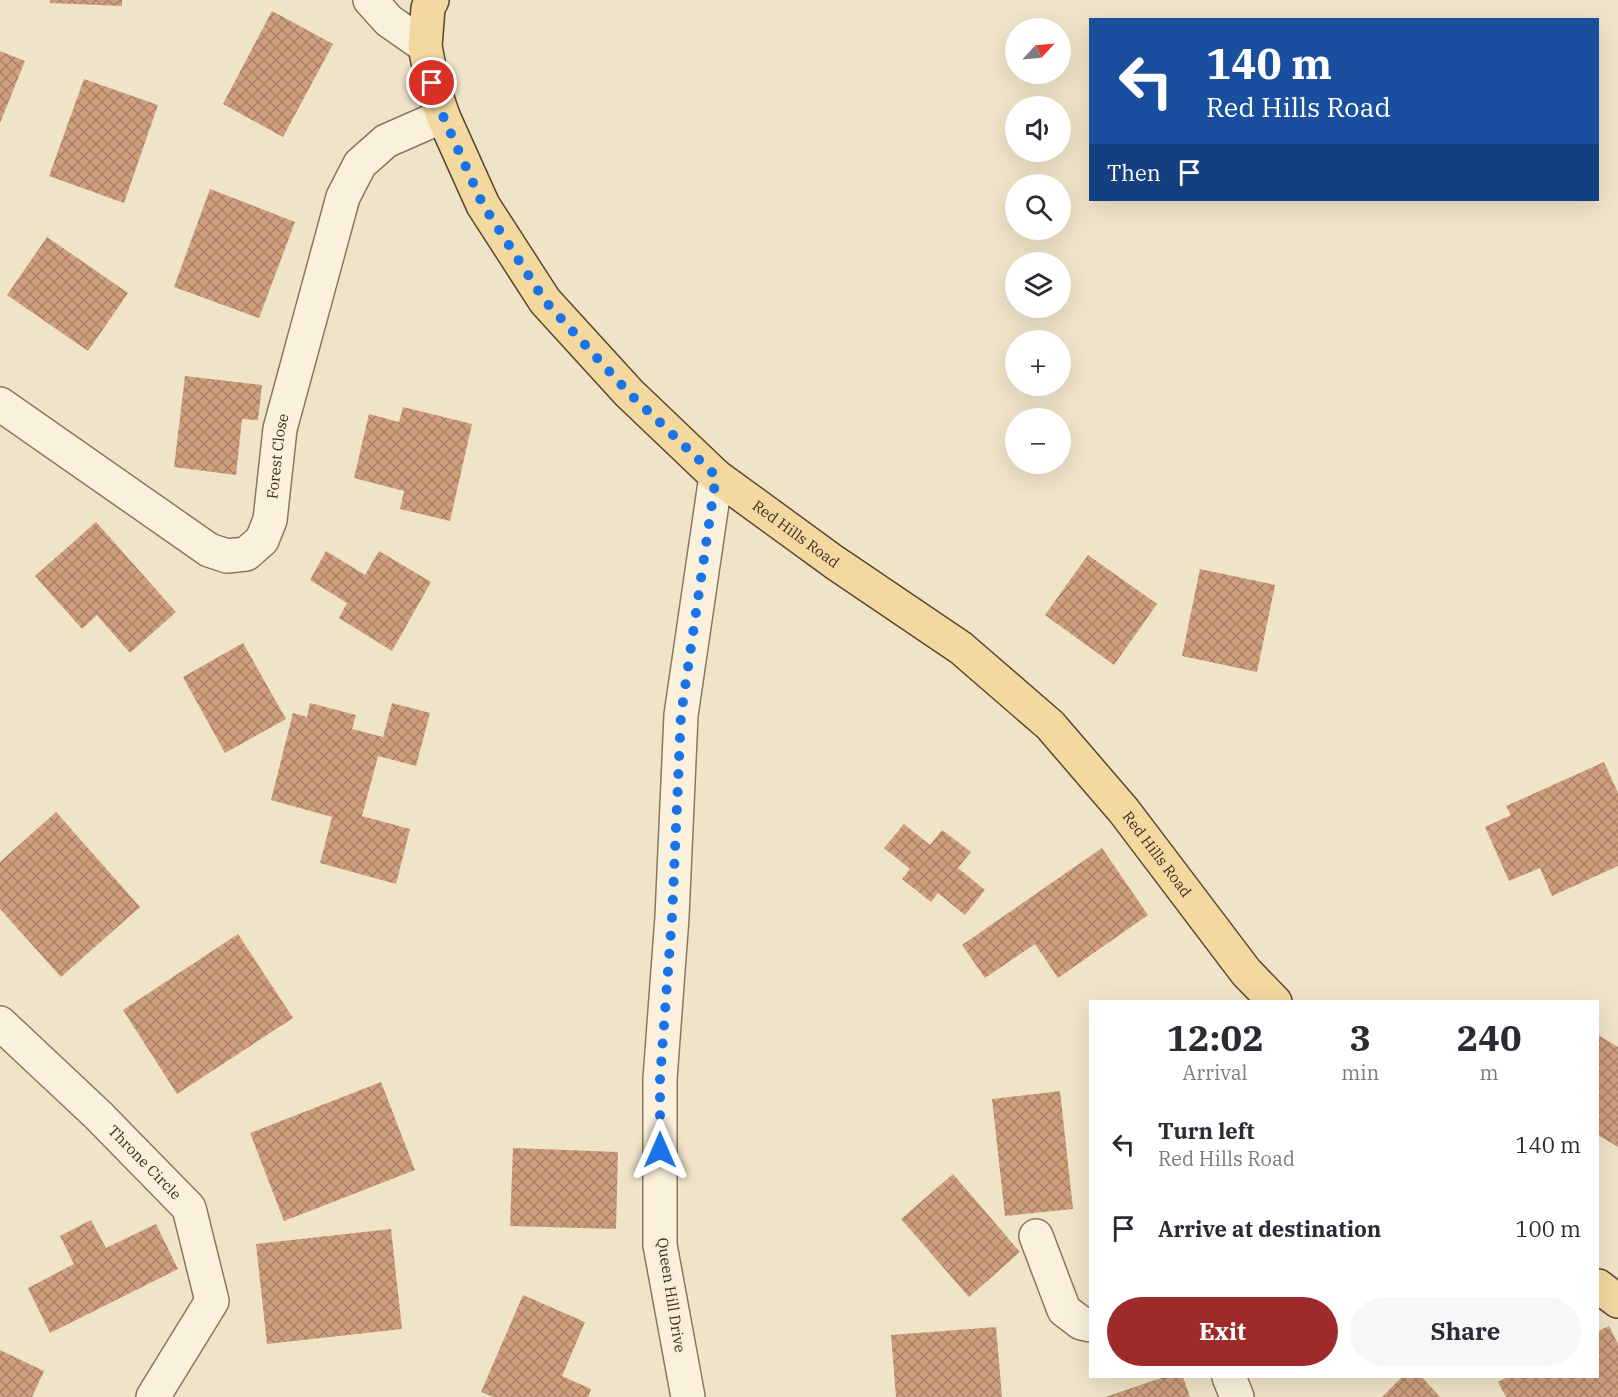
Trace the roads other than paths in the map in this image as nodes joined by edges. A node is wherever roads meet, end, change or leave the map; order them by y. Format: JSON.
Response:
{"nodes":[{"id":1,"x":370,"y":0,"type":"edge"},
{"id":2,"x":432,"y":0,"type":"edge"},
{"id":3,"x":425,"y":46,"type":"junction"},
{"id":4,"x":443,"y":116,"type":"junction"},
{"id":5,"x":0,"y":404,"type":"edge"},
{"id":6,"x":716,"y":476,"type":"junction"},
{"id":7,"x":1273,"y":1000,"type":"edge"},
{"id":8,"x":0,"y":1023,"type":"edge"},
{"id":9,"x":1036,"y":1236,"type":"dead end"},
{"id":10,"x":1599,"y":1287,"type":"edge"},
{"id":11,"x":1618,"y":1301,"type":"edge"},
{"id":12,"x":1089,"y":1325,"type":"edge"},
{"id":13,"x":1229,"y":1378,"type":"edge"},
{"id":14,"x":153,"y":1397,"type":"edge"},
{"id":15,"x":688,"y":1397,"type":"edge"},
{"id":16,"x":1237,"y":1397,"type":"edge"}],
"edges":[{"from":1,"to":3,"type":"street"},
{"from":2,"to":3,"type":"main road","name":"Red Hills Road"},
{"from":3,"to":4,"type":"main road","name":"Red Hills Road"},
{"from":4,"to":5,"type":"street","name":"Forest Close"},
{"from":4,"to":6,"type":"main road","name":"Red Hills Road"},
{"from":6,"to":7,"type":"main road","name":"Red Hills Road"},
{"from":6,"to":15,"type":"street","name":"Queen Hill Drive"},
{"from":8,"to":14,"type":"street","name":"Throne Circle"},
{"from":9,"to":12,"type":"street"},
{"from":10,"to":11,"type":"main road"},
{"from":13,"to":16,"type":"street"}]}
